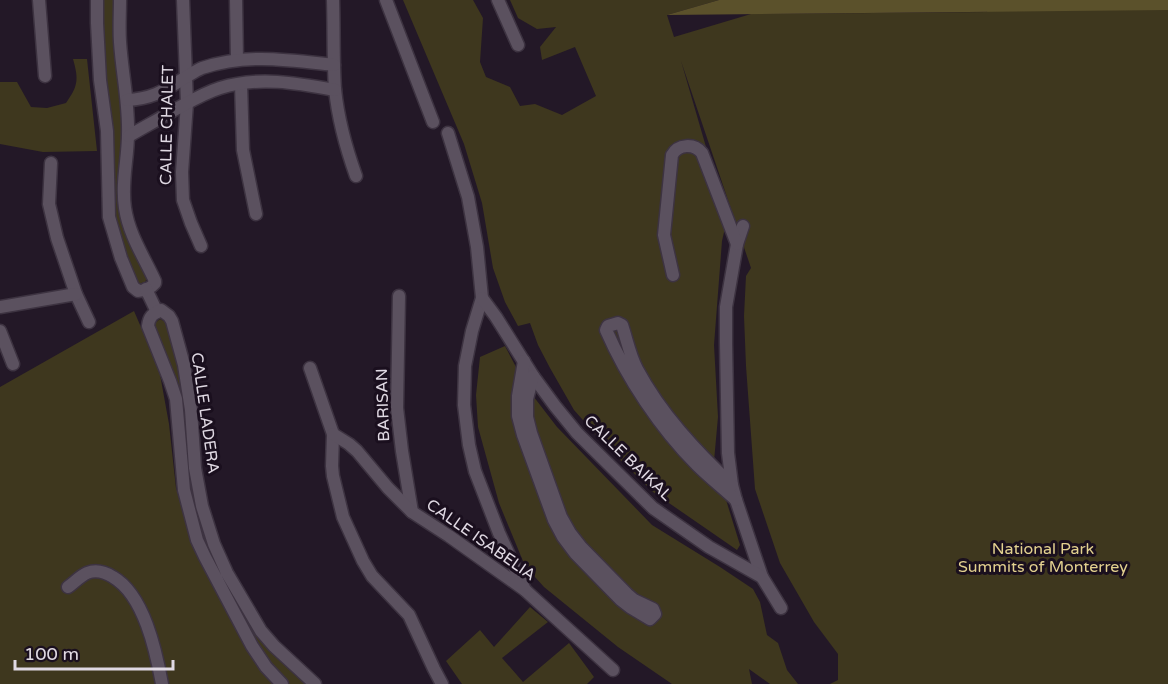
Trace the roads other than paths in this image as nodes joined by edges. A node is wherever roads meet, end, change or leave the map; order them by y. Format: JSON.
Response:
{"nodes":[{"id":1,"x":39,"y":0,"type":"edge"},
{"id":2,"x":97,"y":0,"type":"edge"},
{"id":3,"x":120,"y":0,"type":"edge"},
{"id":4,"x":183,"y":0,"type":"edge"},
{"id":5,"x":236,"y":0,"type":"edge"},
{"id":6,"x":333,"y":0,"type":"edge"},
{"id":7,"x":386,"y":0,"type":"edge"},
{"id":8,"x":498,"y":0,"type":"edge"},
{"id":9,"x":518,"y":45,"type":"dead end"},
{"id":10,"x":237,"y":60,"type":"junction"},
{"id":11,"x":334,"y":65,"type":"junction"},
{"id":12,"x":45,"y":76,"type":"dead end"},
{"id":13,"x":186,"y":77,"type":"junction"},
{"id":14,"x":242,"y":84,"type":"junction"},
{"id":15,"x":335,"y":90,"type":"junction"},
{"id":16,"x":128,"y":100,"type":"junction"},
{"id":17,"x":187,"y":103,"type":"junction"},
{"id":18,"x":433,"y":122,"type":"dead end"},
{"id":19,"x":448,"y":133,"type":"dead end"},
{"id":20,"x":129,"y":136,"type":"junction"},
{"id":21,"x":51,"y":164,"type":"dead end"},
{"id":22,"x":356,"y":176,"type":"dead end"},
{"id":23,"x":256,"y":214,"type":"dead end"},
{"id":24,"x":743,"y":226,"type":"dead end"},
{"id":25,"x":737,"y":244,"type":"junction"},
{"id":26,"x":201,"y":246,"type":"dead end"},
{"id":27,"x":673,"y":275,"type":"dead end"},
{"id":28,"x":146,"y":289,"type":"junction"},
{"id":29,"x":76,"y":294,"type":"junction"},
{"id":30,"x":399,"y":296,"type":"dead end"},
{"id":31,"x":482,"y":298,"type":"junction"},
{"id":32,"x":0,"y":308,"type":"edge"},
{"id":33,"x":157,"y":312,"type":"junction"},
{"id":34,"x":89,"y":322,"type":"dead end"},
{"id":35,"x":0,"y":331,"type":"edge"},
{"id":36,"x":524,"y":361,"type":"junction"},
{"id":37,"x":13,"y":364,"type":"dead end"},
{"id":38,"x":310,"y":368,"type":"dead end"},
{"id":39,"x":533,"y":376,"type":"junction"},
{"id":40,"x":333,"y":434,"type":"junction"},
{"id":41,"x":732,"y":485,"type":"junction"},
{"id":42,"x":736,"y":500,"type":"junction"},
{"id":43,"x":412,"y":512,"type":"junction"},
{"id":44,"x":762,"y":577,"type":"junction"},
{"id":45,"x":68,"y":587,"type":"dead end"},
{"id":46,"x":525,"y":590,"type":"junction"},
{"id":47,"x":781,"y":608,"type":"dead end"},
{"id":48,"x":614,"y":670,"type":"dead end"},
{"id":49,"x":162,"y":684,"type":"edge"},
{"id":50,"x":282,"y":684,"type":"edge"},
{"id":51,"x":315,"y":684,"type":"edge"},
{"id":52,"x":442,"y":684,"type":"edge"}],
"edges":[{"from":1,"to":12,"type":"street"},
{"from":2,"to":28,"type":"street"},
{"from":3,"to":16,"type":"street"},
{"from":4,"to":13,"type":"street","name":"CALLE CHALET"},
{"from":5,"to":10,"type":"street"},
{"from":6,"to":11,"type":"street"},
{"from":7,"to":18,"type":"street"},
{"from":8,"to":9,"type":"street"},
{"from":10,"to":11,"type":"street"},
{"from":10,"to":13,"type":"street"},
{"from":11,"to":15,"type":"street"},
{"from":13,"to":16,"type":"street"},
{"from":13,"to":17,"type":"street","name":"CALLE CHALET"},
{"from":14,"to":15,"type":"street"},
{"from":14,"to":17,"type":"street"},
{"from":14,"to":23,"type":"street"},
{"from":15,"to":22,"type":"street"},
{"from":16,"to":20,"type":"street"},
{"from":17,"to":20,"type":"street"},
{"from":17,"to":26,"type":"street","name":"CALLE CHALET"},
{"from":19,"to":31,"type":"street"},
{"from":20,"to":28,"type":"street"},
{"from":21,"to":29,"type":"street"},
{"from":24,"to":25,"type":"street"},
{"from":25,"to":27,"type":"street"},
{"from":25,"to":41,"type":"street"},
{"from":28,"to":33,"type":"street"},
{"from":29,"to":32,"type":"street"},
{"from":29,"to":34,"type":"street"},
{"from":30,"to":43,"type":"street","name":"BARISAN"},
{"from":31,"to":36,"type":"street","name":"CALLE BAIKAL"},
{"from":31,"to":46,"type":"street"},
{"from":33,"to":50,"type":"street","name":"CALLE LADERA"},
{"from":33,"to":51,"type":"street","name":"CALLE LADERA"},
{"from":35,"to":37,"type":"street"},
{"from":36,"to":39,"type":"street","name":"CALLE BAIKAL"},
{"from":36,"to":39,"type":"street"},
{"from":38,"to":40,"type":"street"},
{"from":39,"to":44,"type":"street","name":"CALLE BAIKAL"},
{"from":40,"to":43,"type":"street","name":"CALLE ISABELIA"},
{"from":40,"to":52,"type":"street"},
{"from":41,"to":42,"type":"street"},
{"from":41,"to":42,"type":"street"},
{"from":42,"to":44,"type":"street"},
{"from":43,"to":46,"type":"street","name":"CALLE ISABELIA"},
{"from":44,"to":47,"type":"street","name":"CALLE BAIKAL"},
{"from":45,"to":49,"type":"street"},
{"from":46,"to":48,"type":"street","name":"CALLE ISABELIA"}]}
